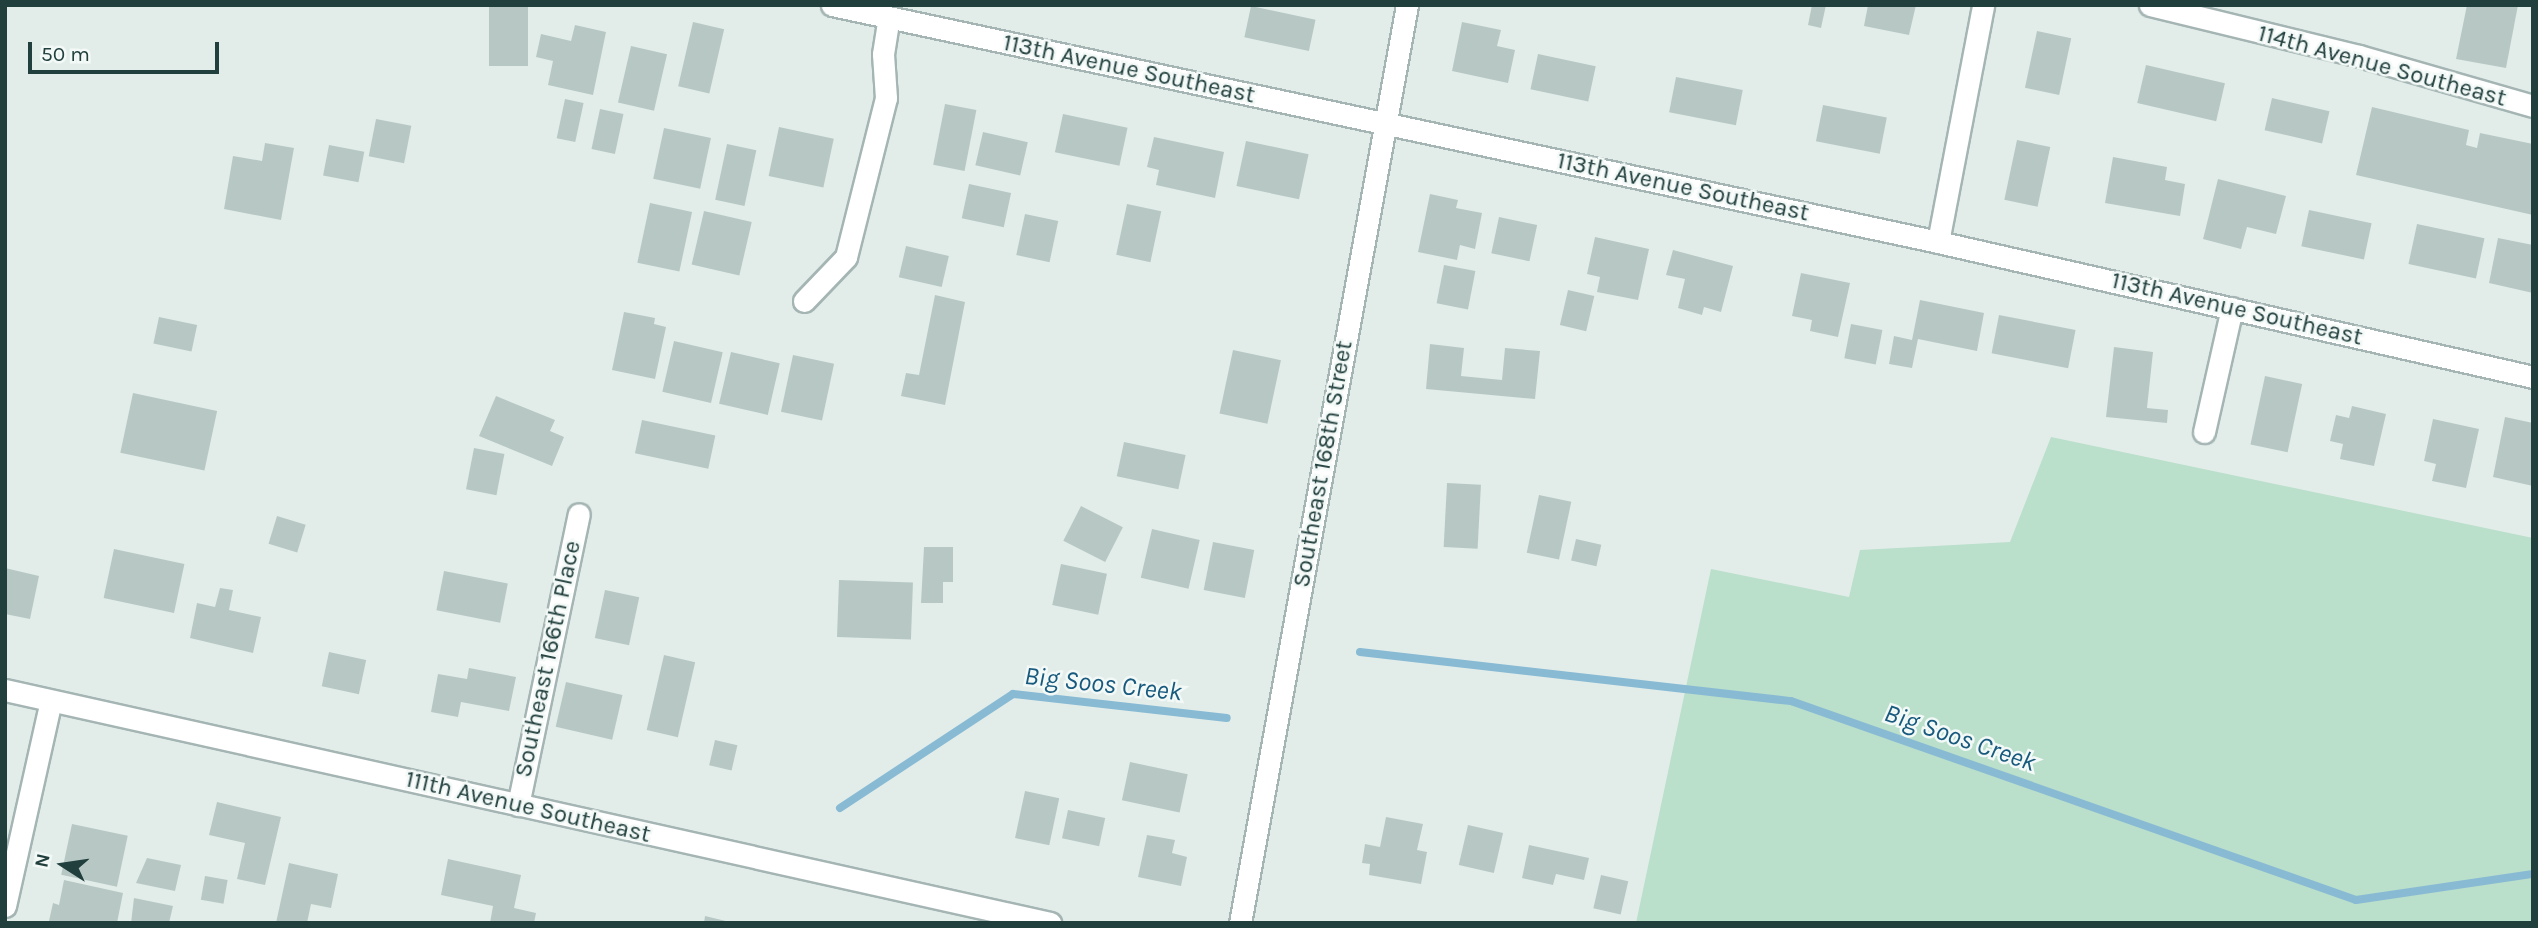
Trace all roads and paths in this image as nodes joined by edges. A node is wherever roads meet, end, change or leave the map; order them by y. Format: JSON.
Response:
{"nodes":[{"id":1,"x":832,"y":5,"type":"edge"},
{"id":2,"x":1408,"y":5,"type":"edge"},
{"id":3,"x":1983,"y":5,"type":"edge"},
{"id":4,"x":2150,"y":5,"type":"edge"},
{"id":5,"x":889,"y":17,"type":"junction"},
{"id":6,"x":2533,"y":106,"type":"edge"},
{"id":7,"x":1385,"y":123,"type":"junction"},
{"id":8,"x":1938,"y":242,"type":"junction"},
{"id":9,"x":804,"y":301,"type":"dead end"},
{"id":10,"x":2232,"y":308,"type":"junction"},
{"id":11,"x":2533,"y":377,"type":"edge"},
{"id":12,"x":2204,"y":432,"type":"dead end"},
{"id":13,"x":579,"y":514,"type":"dead end"},
{"id":14,"x":5,"y":690,"type":"edge"},
{"id":15,"x":51,"y":701,"type":"junction"},
{"id":16,"x":518,"y":804,"type":"junction"},
{"id":17,"x":5,"y":905,"type":"edge"},
{"id":18,"x":1050,"y":923,"type":"edge"},
{"id":19,"x":1240,"y":923,"type":"edge"}],
"edges":[{"from":1,"to":5,"type":"street","name":"113th Avenue Southeast"},
{"from":2,"to":7,"type":"street","name":"Southeast 168th Street"},
{"from":3,"to":8,"type":"street"},
{"from":4,"to":6,"type":"street","name":"114th Avenue Southeast"},
{"from":5,"to":7,"type":"street","name":"113th Avenue Southeast"},
{"from":5,"to":9,"type":"street"},
{"from":7,"to":8,"type":"street","name":"113th Avenue Southeast"},
{"from":7,"to":19,"type":"street","name":"Southeast 168th Street"},
{"from":8,"to":10,"type":"street","name":"113th Avenue Southeast"},
{"from":10,"to":11,"type":"street","name":"113th Avenue Southeast"},
{"from":10,"to":12,"type":"street"},
{"from":13,"to":16,"type":"street","name":"Southeast 166th Place"},
{"from":14,"to":15,"type":"street","name":"111th Avenue Southeast"},
{"from":15,"to":16,"type":"street","name":"111th Avenue Southeast"},
{"from":15,"to":17,"type":"street"},
{"from":16,"to":18,"type":"street","name":"111th Avenue Southeast"}]}
